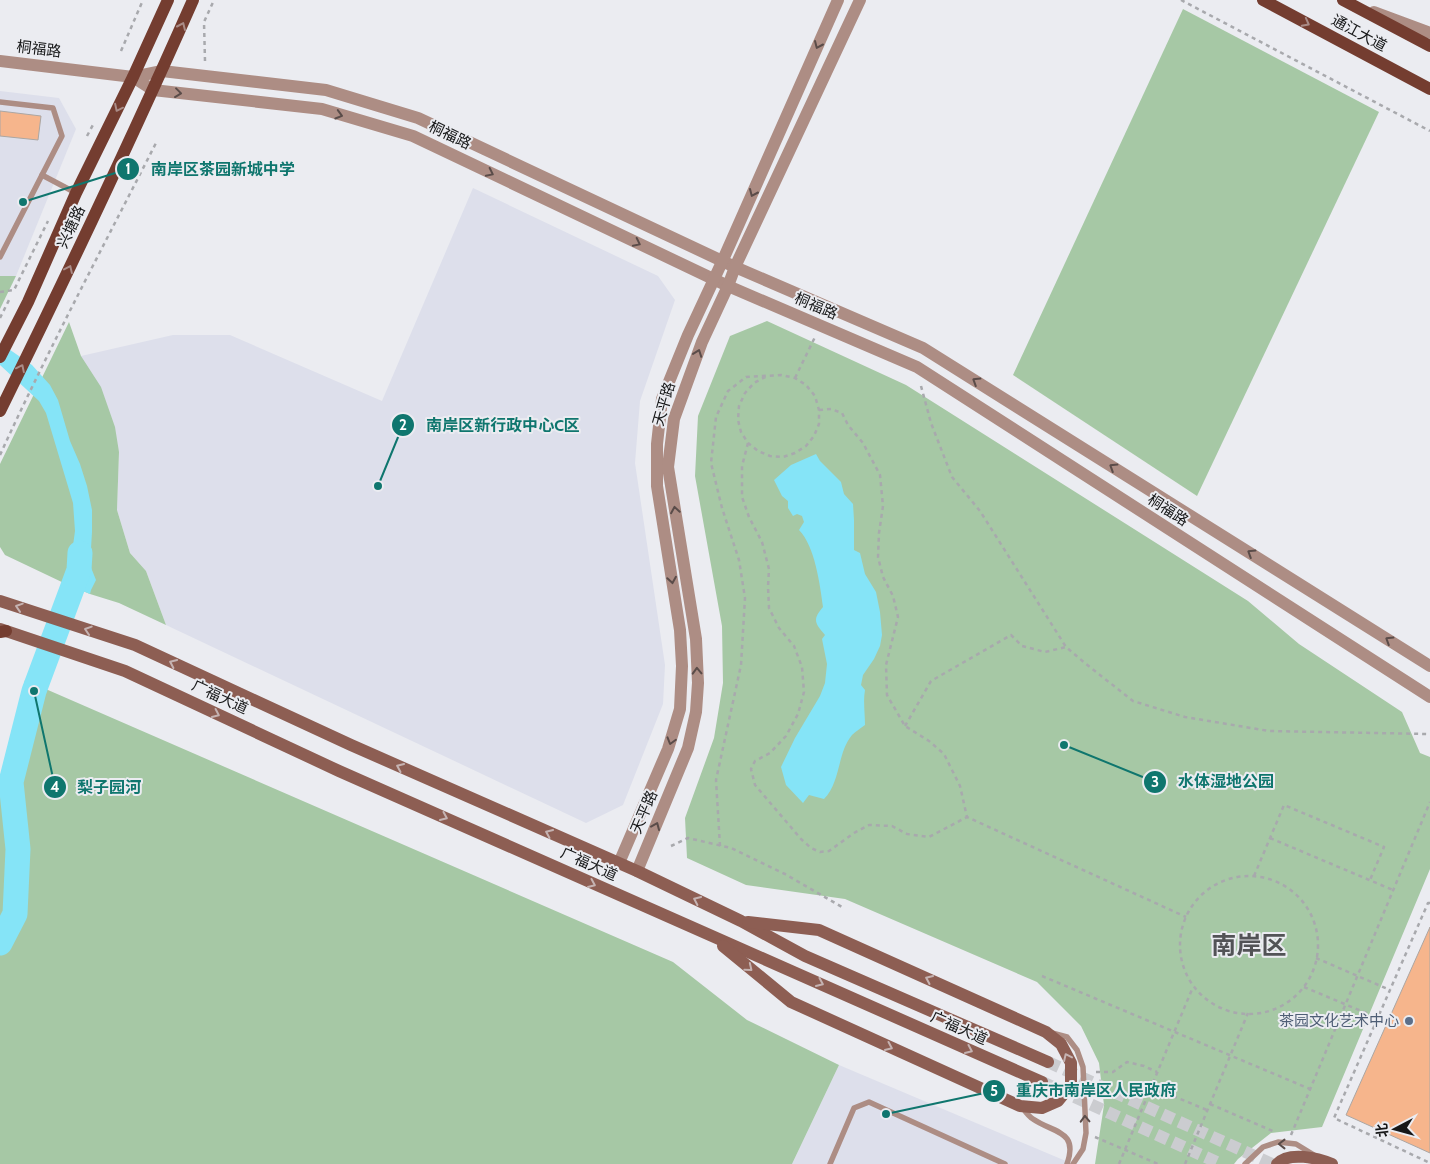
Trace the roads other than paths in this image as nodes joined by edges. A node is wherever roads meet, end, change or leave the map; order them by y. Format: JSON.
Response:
{"nodes":[{"id":1,"x":168,"y":0,"type":"edge"},
{"id":2,"x":193,"y":0,"type":"edge"},
{"id":3,"x":838,"y":0,"type":"edge"},
{"id":4,"x":860,"y":0,"type":"edge"},
{"id":5,"x":1263,"y":0,"type":"edge"},
{"id":6,"x":1343,"y":0,"type":"edge"},
{"id":7,"x":1430,"y":33,"type":"edge"},
{"id":8,"x":1430,"y":46,"type":"edge"},
{"id":9,"x":0,"y":61,"type":"edge"},
{"id":10,"x":162,"y":71,"type":"junction"},
{"id":11,"x":133,"y":77,"type":"junction"},
{"id":12,"x":153,"y":90,"type":"junction"},
{"id":13,"x":1430,"y":91,"type":"edge"},
{"id":14,"x":0,"y":102,"type":"edge"},
{"id":15,"x":42,"y":175,"type":"junction"},
{"id":16,"x":76,"y":193,"type":"junction"},
{"id":17,"x":0,"y":257,"type":"edge"},
{"id":18,"x":722,"y":262,"type":"junction"},
{"id":19,"x":735,"y":267,"type":"junction"},
{"id":20,"x":714,"y":279,"type":"junction"},
{"id":21,"x":728,"y":286,"type":"junction"},
{"id":22,"x":0,"y":357,"type":"edge"},
{"id":23,"x":0,"y":412,"type":"edge"},
{"id":24,"x":0,"y":601,"type":"edge"},
{"id":25,"x":2,"y":631,"type":"edge"},
{"id":26,"x":1430,"y":666,"type":"edge"},
{"id":27,"x":1430,"y":697,"type":"edge"},
{"id":28,"x":619,"y":863,"type":"junction"},
{"id":29,"x":637,"y":871,"type":"junction"},
{"id":30,"x":741,"y":921,"type":"junction"},
{"id":31,"x":711,"y":937,"type":"junction"},
{"id":32,"x":1046,"y":1032,"type":"junction"},
{"id":33,"x":1048,"y":1062,"type":"tunnel mouth"},
{"id":34,"x":1042,"y":1082,"type":"tunnel mouth"},
{"id":35,"x":1020,"y":1106,"type":"junction"},
{"id":36,"x":1327,"y":1162,"type":"edge"},
{"id":37,"x":830,"y":1164,"type":"edge"},
{"id":38,"x":1005,"y":1164,"type":"edge"},
{"id":39,"x":1067,"y":1164,"type":"edge"},
{"id":40,"x":1073,"y":1164,"type":"edge"},
{"id":41,"x":1244,"y":1164,"type":"edge"},
{"id":42,"x":1277,"y":1164,"type":"edge"}],
"edges":[{"from":1,"to":11,"type":"main road","name":"兴塘路"},
{"from":10,"to":2,"type":"main road","name":"兴塘路","one_way":true},
{"from":3,"to":18,"type":"street","name":"天平路","one_way":true},
{"from":4,"to":19,"type":"street","name":"天平路"},
{"from":5,"to":13,"type":"main road","name":"通江大道","one_way":true},
{"from":6,"to":7,"type":"street","name":"通江大道"},
{"from":6,"to":8,"type":"main road","name":"通江大道"},
{"from":9,"to":11,"type":"street","name":"桐福路"},
{"from":10,"to":11,"type":"street","name":"桐福路"},
{"from":10,"to":12,"type":"main road","name":"兴塘路"},
{"from":10,"to":18,"type":"street","name":"桐福路"},
{"from":11,"to":12,"type":"street","name":"桐福路"},
{"from":11,"to":16,"type":"main road","name":"兴塘路","one_way":true},
{"from":12,"to":20,"type":"street","name":"桐福路","one_way":true},
{"from":23,"to":12,"type":"main road","name":"兴塘路","one_way":true},
{"from":14,"to":15,"type":"lane"},
{"from":15,"to":16,"type":"lane"},
{"from":15,"to":17,"type":"lane"},
{"from":16,"to":22,"type":"main road","name":"兴塘路"},
{"from":18,"to":19,"type":"street","name":"桐福路"},
{"from":18,"to":20,"type":"street","name":"天平路"},
{"from":19,"to":21,"type":"street","name":"天平路"},
{"from":26,"to":19,"type":"street","name":"桐福路","one_way":true},
{"from":20,"to":21,"type":"street","name":"桐福路"},
{"from":20,"to":28,"type":"street","name":"天平路","one_way":true},
{"from":21,"to":27,"type":"street","name":"桐福路"},
{"from":29,"to":21,"type":"street","name":"天平路","one_way":true},
{"from":28,"to":24,"type":"main road","name":"广福大道","one_way":true},
{"from":25,"to":31,"type":"main road","name":"广福大道","one_way":true},
{"from":28,"to":29,"type":"main road","name":"广福大道"},
{"from":30,"to":29,"type":"main road","name":"广福大道","one_way":true},
{"from":32,"to":30,"type":"main road","one_way":true},
{"from":30,"to":33,"type":"main road","name":"广福大道"},
{"from":31,"to":34,"type":"main road","name":"广福大道","one_way":true},
{"from":31,"to":35,"type":"main road","one_way":true},
{"from":35,"to":32,"type":"main road","one_way":true},
{"from":40,"to":32,"type":"lane","one_way":true},
{"from":35,"to":39,"type":"lane"},
{"from":36,"to":41,"type":"lane","one_way":true},
{"from":36,"to":42,"type":"main road"},
{"from":37,"to":38,"type":"lane"}]}
